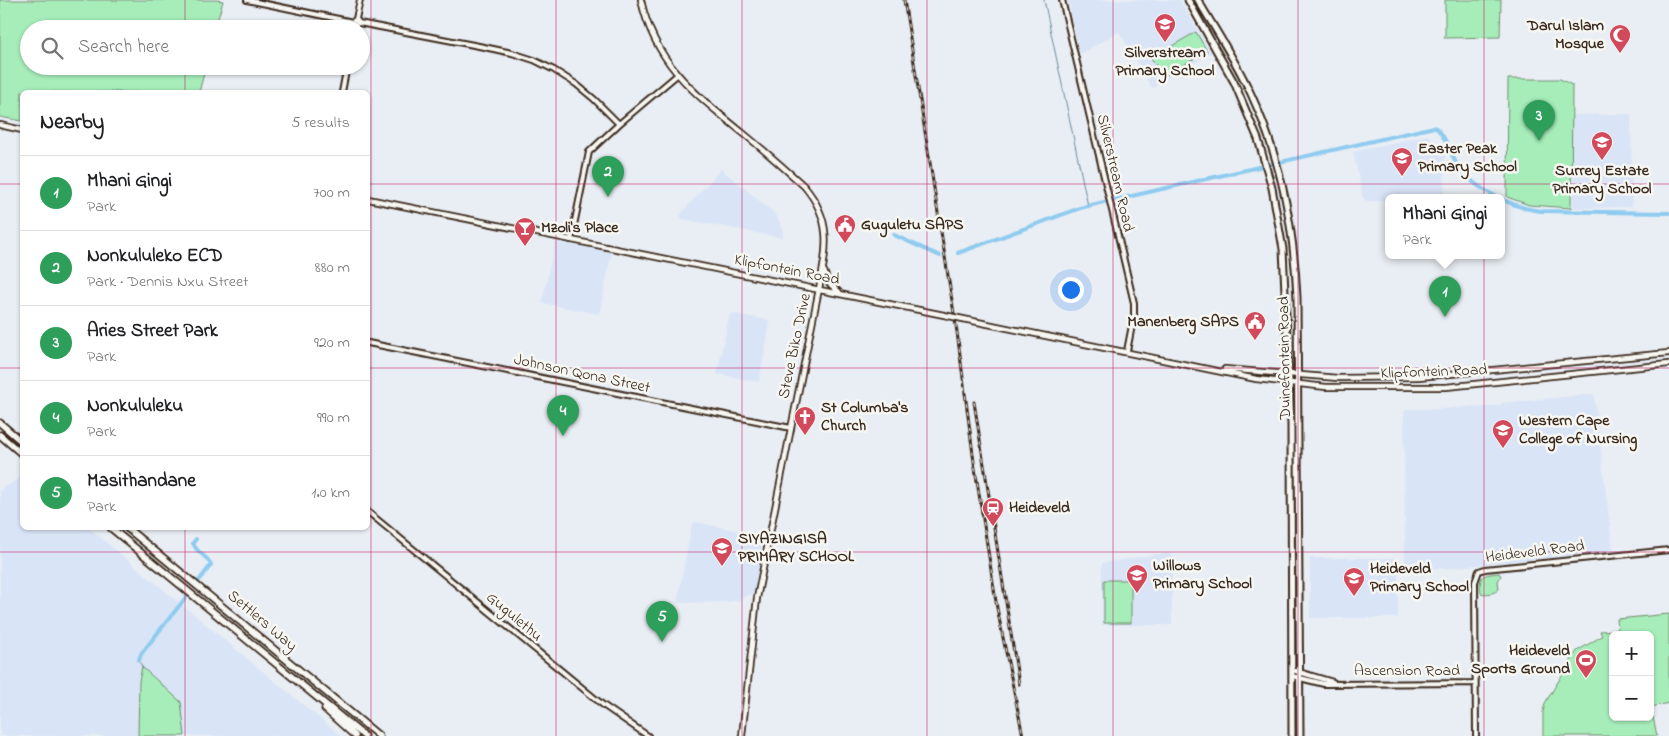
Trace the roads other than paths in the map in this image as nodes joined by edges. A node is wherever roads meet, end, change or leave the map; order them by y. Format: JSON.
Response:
{"nodes":[{"id":1,"x":247,"y":0,"type":"edge"},
{"id":2,"x":360,"y":0,"type":"edge"},
{"id":3,"x":641,"y":0,"type":"edge"},
{"id":4,"x":1062,"y":0,"type":"edge"},
{"id":5,"x":1188,"y":0,"type":"edge"},
{"id":6,"x":1198,"y":0,"type":"edge"},
{"id":7,"x":342,"y":20,"type":"edge"},
{"id":8,"x":357,"y":20,"type":"edge"},
{"id":9,"x":370,"y":26,"type":"edge"},
{"id":10,"x":345,"y":75,"type":"edge"},
{"id":11,"x":677,"y":75,"type":"junction"},
{"id":12,"x":342,"y":90,"type":"edge"},
{"id":13,"x":619,"y":124,"type":"junction"},
{"id":14,"x":0,"y":125,"type":"edge"},
{"id":15,"x":20,"y":130,"type":"edge"},
{"id":16,"x":370,"y":199,"type":"edge"},
{"id":17,"x":571,"y":240,"type":"junction"},
{"id":18,"x":824,"y":267,"type":"junction"},
{"id":19,"x":820,"y":289,"type":"junction"},
{"id":20,"x":839,"y":293,"type":"junction"},
{"id":21,"x":370,"y":343,"type":"edge"},
{"id":22,"x":1127,"y":351,"type":"junction"},
{"id":23,"x":1669,"y":353,"type":"edge"},
{"id":24,"x":1669,"y":364,"type":"edge"},
{"id":25,"x":1201,"y":366,"type":"junction"},
{"id":26,"x":1289,"y":375,"type":"junction"},
{"id":27,"x":1297,"y":376,"type":"junction"},
{"id":28,"x":1289,"y":383,"type":"junction"},
{"id":29,"x":1297,"y":384,"type":"junction"},
{"id":30,"x":0,"y":423,"type":"edge"},
{"id":31,"x":791,"y":428,"type":"junction"},
{"id":32,"x":0,"y":435,"type":"edge"},
{"id":33,"x":20,"y":440,"type":"edge"},
{"id":34,"x":20,"y":452,"type":"edge"},
{"id":35,"x":370,"y":514,"type":"edge"},
{"id":36,"x":113,"y":530,"type":"edge"},
{"id":37,"x":128,"y":530,"type":"edge"},
{"id":38,"x":1669,"y":550,"type":"edge"},
{"id":39,"x":241,"y":636,"type":"junction"},
{"id":40,"x":1292,"y":670,"type":"junction"},
{"id":41,"x":1300,"y":672,"type":"junction"},
{"id":42,"x":1292,"y":676,"type":"junction"},
{"id":43,"x":1300,"y":678,"type":"junction"},
{"id":44,"x":1338,"y":684,"type":"junction"},
{"id":45,"x":1475,"y":684,"type":"junction"},
{"id":46,"x":355,"y":736,"type":"edge"},
{"id":47,"x":364,"y":736,"type":"edge"},
{"id":48,"x":379,"y":736,"type":"edge"},
{"id":49,"x":648,"y":736,"type":"edge"},
{"id":50,"x":742,"y":736,"type":"edge"},
{"id":51,"x":1292,"y":736,"type":"edge"},
{"id":52,"x":1300,"y":736,"type":"edge"},
{"id":53,"x":1476,"y":736,"type":"edge"}],
"edges":[{"from":1,"to":7,"type":"street"},
{"from":2,"to":8,"type":"street"},
{"from":3,"to":11,"type":"main road","name":"Steve Biko Drive"},
{"from":4,"to":22,"type":"street","name":"Silverstream Road"},
{"from":5,"to":26,"type":"main road","name":"Duinefontein Road"},
{"from":6,"to":27,"type":"main road","name":"Duinefontein Road"},
{"from":9,"to":13,"type":"street"},
{"from":10,"to":12,"type":"street"},
{"from":11,"to":13,"type":"street"},
{"from":11,"to":18,"type":"main road","name":"Steve Biko Drive"},
{"from":13,"to":17,"type":"street"},
{"from":14,"to":15,"type":"main road"},
{"from":16,"to":17,"type":"main road","name":"Klipfontein Road"},
{"from":17,"to":19,"type":"main road","name":"Klipfontein Road"},
{"from":18,"to":19,"type":"main road","name":"Steve Biko Drive"},
{"from":18,"to":20,"type":"main road"},
{"from":19,"to":20,"type":"main road","name":"Klipfontein Road"},
{"from":19,"to":31,"type":"main road","name":"Steve Biko Drive"},
{"from":20,"to":22,"type":"main road","name":"Klipfontein Road","bridge":true},
{"from":21,"to":31,"type":"street","name":"Johnson Qona Street"},
{"from":22,"to":25,"type":"main road","name":"Klipfontein Road"},
{"from":23,"to":27,"type":"main road","name":"Klipfontein Road"},
{"from":24,"to":29,"type":"main road","name":"Klipfontein Road"},
{"from":25,"to":26,"type":"main road","name":"Klipfontein Road"},
{"from":25,"to":28,"type":"main road","name":"Klipfontein Road"},
{"from":26,"to":27,"type":"main road","name":"Klipfontein Road"},
{"from":26,"to":28,"type":"main road","name":"Duinefontein Road"},
{"from":27,"to":29,"type":"main road","name":"Duinefontein Road"},
{"from":28,"to":29,"type":"main road","name":"Klipfontein Road"},
{"from":28,"to":40,"type":"main road","name":"Duinefontein Road"},
{"from":29,"to":41,"type":"main road","name":"Duinefontein Road"},
{"from":30,"to":33,"type":"highway"},
{"from":31,"to":50,"type":"main road","name":"Steve Biko Drive"},
{"from":32,"to":34,"type":"highway"},
{"from":35,"to":49,"type":"street","name":"Gugulethu"},
{"from":36,"to":39,"type":"highway","name":"Settlers Way"},
{"from":37,"to":48,"type":"highway","name":"Settlers Way"},
{"from":38,"to":45,"type":"street","name":"Heideveld Road"},
{"from":39,"to":46,"type":"highway"},
{"from":39,"to":47,"type":"highway","name":"Settlers Way"},
{"from":40,"to":41,"type":"street","name":"Ascension Road"},
{"from":40,"to":42,"type":"main road","name":"Duinefontein Road"},
{"from":41,"to":43,"type":"main road","name":"Duinefontein Road"},
{"from":41,"to":44,"type":"street","name":"Ascension Road"},
{"from":42,"to":43,"type":"street","name":"Ascension Road"},
{"from":42,"to":51,"type":"main road","name":"Duinefontein Road"},
{"from":43,"to":44,"type":"street","name":"Ascension Road"},
{"from":43,"to":52,"type":"main road","name":"Duinefontein Road"},
{"from":44,"to":45,"type":"street","name":"Ascension Road"},
{"from":45,"to":53,"type":"street","name":"Heideveld Road"}]}
